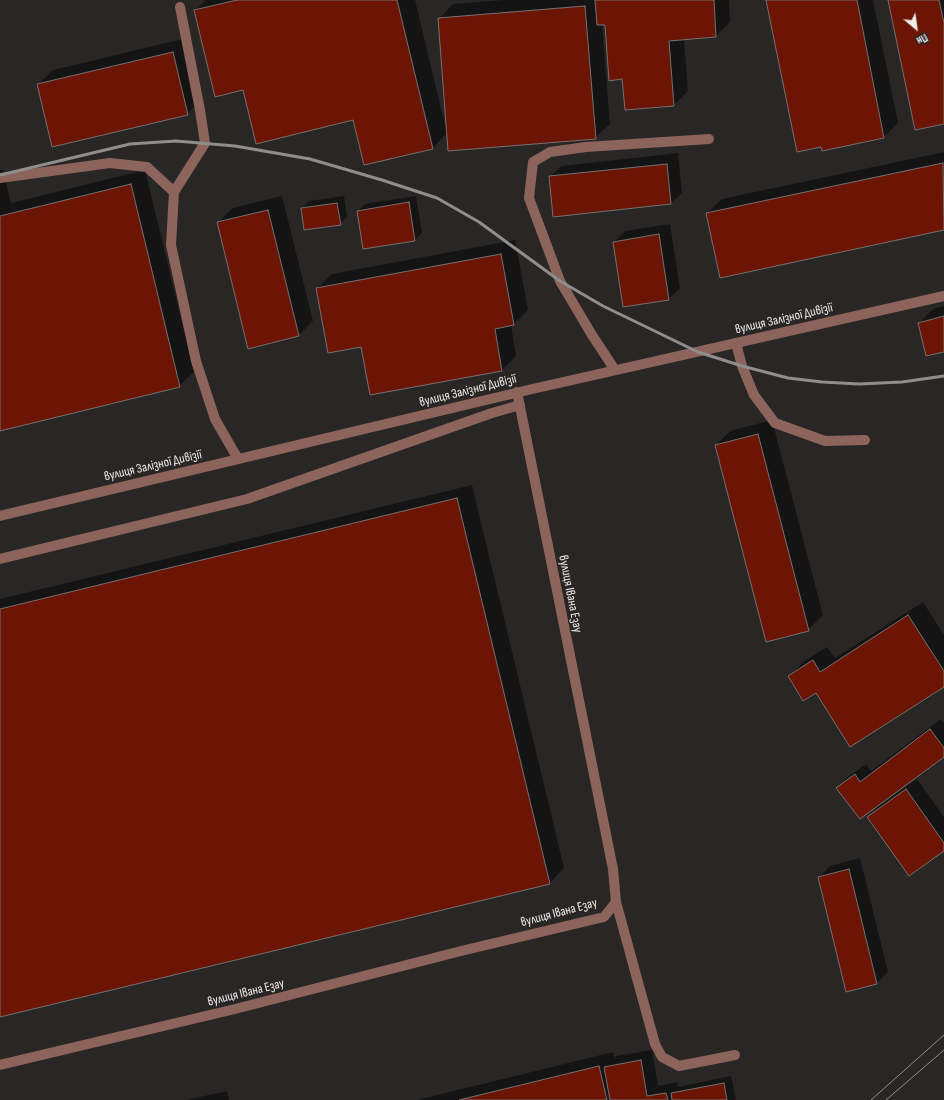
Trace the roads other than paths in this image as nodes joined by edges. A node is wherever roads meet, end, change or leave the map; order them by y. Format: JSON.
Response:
{"nodes":[{"id":1,"x":180,"y":7,"type":"dead end"},
{"id":2,"x":709,"y":139,"type":"dead end"},
{"id":3,"x":0,"y":178,"type":"edge"},
{"id":4,"x":174,"y":192,"type":"junction"},
{"id":5,"x":944,"y":296,"type":"edge"},
{"id":6,"x":736,"y":343,"type":"junction"},
{"id":7,"x":615,"y":370,"type":"junction"},
{"id":8,"x":517,"y":392,"type":"junction"},
{"id":9,"x":520,"y":406,"type":"junction"},
{"id":10,"x":865,"y":440,"type":"dead end"},
{"id":11,"x":238,"y":459,"type":"junction"},
{"id":12,"x":0,"y":516,"type":"edge"},
{"id":13,"x":0,"y":559,"type":"edge"},
{"id":14,"x":616,"y":902,"type":"junction"},
{"id":15,"x":735,"y":1055,"type":"dead end"},
{"id":16,"x":0,"y":1065,"type":"edge"}],
"edges":[{"from":1,"to":4,"type":"street"},
{"from":2,"to":7,"type":"street"},
{"from":3,"to":4,"type":"street"},
{"from":4,"to":11,"type":"street"},
{"from":5,"to":6,"type":"street","name":"вулиця Залізної Дивізії"},
{"from":6,"to":7,"type":"street","name":"вулиця Залізної Дивізії"},
{"from":6,"to":10,"type":"street"},
{"from":7,"to":8,"type":"street","name":"вулиця Залізної Дивізії"},
{"from":8,"to":9,"type":"street","name":"вулиця Івана Езау"},
{"from":8,"to":11,"type":"street","name":"вулиця Залізної Дивізії"},
{"from":9,"to":13,"type":"street"},
{"from":9,"to":14,"type":"street","name":"вулиця Івана Езау"},
{"from":11,"to":12,"type":"street","name":"вулиця Залізної Дивізії"},
{"from":14,"to":15,"type":"street"},
{"from":14,"to":16,"type":"street","name":"вулиця Івана Езау"}]}
